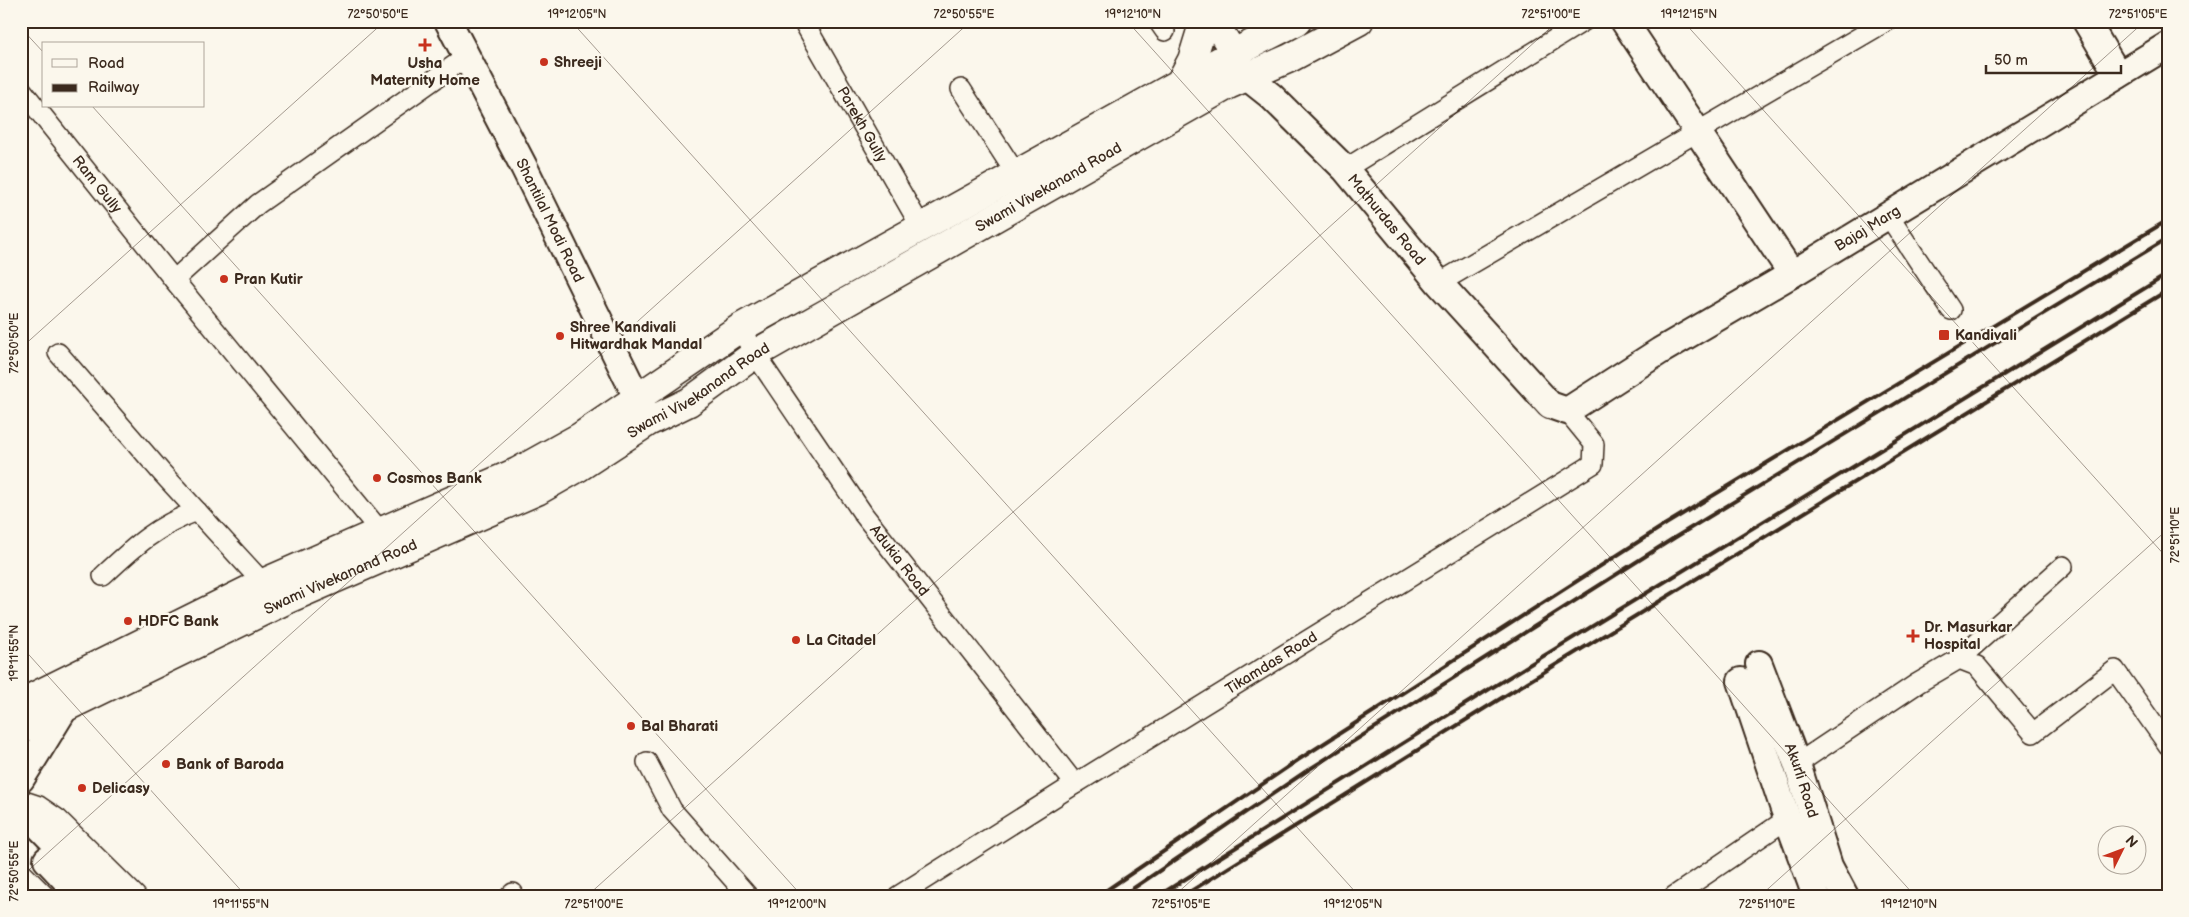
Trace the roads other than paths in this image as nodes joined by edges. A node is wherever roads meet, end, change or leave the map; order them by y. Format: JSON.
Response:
{"nodes":[{"id":1,"x":448,"y":21,"type":"edge"},
{"id":2,"x":803,"y":21,"type":"edge"},
{"id":3,"x":1204,"y":21,"type":"edge"},
{"id":4,"x":1214,"y":21,"type":"edge"},
{"id":5,"x":1231,"y":21,"type":"edge"},
{"id":6,"x":1297,"y":21,"type":"edge"},
{"id":7,"x":1359,"y":21,"type":"edge"},
{"id":8,"x":1584,"y":21,"type":"edge"},
{"id":9,"x":1624,"y":21,"type":"edge"},
{"id":10,"x":1887,"y":21,"type":"edge"},
{"id":11,"x":2086,"y":21,"type":"edge"},
{"id":12,"x":2168,"y":44,"type":"edge"},
{"id":13,"x":1241,"y":50,"type":"junction"},
{"id":14,"x":466,"y":57,"type":"junction"},
{"id":15,"x":1255,"y":73,"type":"junction"},
{"id":16,"x":2118,"y":75,"type":"junction"},
{"id":17,"x":1180,"y":84,"type":"junction"},
{"id":18,"x":21,"y":88,"type":"edge"},
{"id":19,"x":961,"y":89,"type":"dead end"},
{"id":20,"x":1698,"y":131,"type":"junction"},
{"id":21,"x":1345,"y":169,"type":"junction"},
{"id":22,"x":1016,"y":174,"type":"junction"},
{"id":23,"x":1888,"y":214,"type":"junction"},
{"id":24,"x":921,"y":227,"type":"junction"},
{"id":25,"x":1792,"y":274,"type":"junction"},
{"id":26,"x":174,"y":280,"type":"junction"},
{"id":27,"x":1439,"y":283,"type":"junction"},
{"id":28,"x":1951,"y":310,"type":"dead end"},
{"id":29,"x":740,"y":328,"type":"junction"},
{"id":30,"x":58,"y":353,"type":"dead end"},
{"id":31,"x":755,"y":354,"type":"junction"},
{"id":32,"x":643,"y":410,"type":"junction"},
{"id":33,"x":1568,"y":411,"type":"junction"},
{"id":34,"x":197,"y":511,"type":"junction"},
{"id":35,"x":380,"y":531,"type":"junction"},
{"id":36,"x":2063,"y":566,"type":"dead end"},
{"id":37,"x":103,"y":576,"type":"dead end"},
{"id":38,"x":263,"y":583,"type":"junction"},
{"id":39,"x":1959,"y":659,"type":"junction"},
{"id":40,"x":21,"y":703,"type":"edge"},
{"id":41,"x":66,"y":706,"type":"junction"},
{"id":42,"x":21,"y":729,"type":"edge"},
{"id":43,"x":2168,"y":745,"type":"edge"},
{"id":44,"x":648,"y":762,"type":"dead end"},
{"id":45,"x":1797,"y":764,"type":"junction"},
{"id":46,"x":21,"y":779,"type":"edge"},
{"id":47,"x":1075,"y":784,"type":"junction"},
{"id":48,"x":21,"y":800,"type":"edge"},
{"id":49,"x":1787,"y":819,"type":"junction"},
{"id":50,"x":26,"y":825,"type":"edge"},
{"id":51,"x":21,"y":872,"type":"edge"},
{"id":52,"x":44,"y":896,"type":"edge"},
{"id":53,"x":81,"y":896,"type":"edge"},
{"id":54,"x":107,"y":896,"type":"edge"},
{"id":55,"x":136,"y":896,"type":"edge"},
{"id":56,"x":748,"y":896,"type":"edge"},
{"id":57,"x":898,"y":896,"type":"edge"},
{"id":58,"x":1674,"y":896,"type":"edge"},
{"id":59,"x":1816,"y":896,"type":"edge"},
{"id":60,"x":1845,"y":896,"type":"edge"}],
"edges":[{"from":1,"to":14,"type":"street","name":"Shantilal Modi Road"},
{"from":2,"to":24,"type":"street","name":"Parekh Gully"},
{"from":3,"to":17,"type":"main road"},
{"from":4,"to":13,"type":"street"},
{"from":5,"to":13,"type":"street"},
{"from":6,"to":13,"type":"main road","name":"Swami Vivekanand Road"},
{"from":7,"to":15,"type":"main road","name":"Swami Vivekanand Road"},
{"from":8,"to":21,"type":"street"},
{"from":9,"to":20,"type":"street"},
{"from":10,"to":20,"type":"street"},
{"from":11,"to":16,"type":"street"},
{"from":12,"to":16,"type":"street","name":"Bajaj Marg"},
{"from":13,"to":15,"type":"street"},
{"from":13,"to":17,"type":"main road","name":"Swami Vivekanand Road"},
{"from":14,"to":26,"type":"street"},
{"from":14,"to":32,"type":"street","name":"Shantilal Modi Road"},
{"from":15,"to":21,"type":"street","name":"Mathurdas Road"},
{"from":15,"to":31,"type":"main road","name":"Swami Vivekanand Road"},
{"from":16,"to":23,"type":"street","name":"Bajaj Marg"},
{"from":17,"to":22,"type":"main road","name":"Swami Vivekanand Road"},
{"from":18,"to":26,"type":"street","name":"Ram Gully"},
{"from":19,"to":22,"type":"street"},
{"from":20,"to":25,"type":"street"},
{"from":20,"to":27,"type":"street"},
{"from":21,"to":27,"type":"street","name":"Mathurdas Road"},
{"from":22,"to":24,"type":"main road","name":"Swami Vivekanand Road"},
{"from":23,"to":25,"type":"street","name":"Bajaj Marg"},
{"from":23,"to":28,"type":"street"},
{"from":24,"to":29,"type":"main road","name":"Swami Vivekanand Road"},
{"from":25,"to":33,"type":"street","name":"Bajaj Marg"},
{"from":26,"to":35,"type":"street","name":"Ram Gully"},
{"from":27,"to":33,"type":"street","name":"Mathurdas Road"},
{"from":29,"to":31,"type":"street","name":"Adukia Road"},
{"from":29,"to":32,"type":"main road","name":"Swami Vivekanand Road"},
{"from":30,"to":34,"type":"street"},
{"from":31,"to":32,"type":"main road","name":"Swami Vivekanand Road"},
{"from":31,"to":47,"type":"street","name":"Adukia Road"},
{"from":32,"to":35,"type":"main road","name":"Swami Vivekanand Road"},
{"from":32,"to":41,"type":"main road","name":"Swami Vivekanand Road"},
{"from":33,"to":47,"type":"street","name":"Tikamdas Road"},
{"from":34,"to":37,"type":"street"},
{"from":34,"to":38,"type":"street"},
{"from":35,"to":38,"type":"main road","name":"Swami Vivekanand Road"},
{"from":36,"to":39,"type":"street"},
{"from":38,"to":40,"type":"main road","name":"Swami Vivekanand Road"},
{"from":39,"to":43,"type":"street"},
{"from":39,"to":45,"type":"street"},
{"from":41,"to":42,"type":"main road","name":"Swami Vivekanand Road"},
{"from":41,"to":46,"type":"street"},
{"from":44,"to":56,"type":"street"},
{"from":45,"to":49,"type":"street","name":"Akurli Road"},
{"from":45,"to":60,"type":"street","name":"Akurli Road"},
{"from":47,"to":57,"type":"street","name":"Tikamdas Road"},
{"from":48,"to":55,"type":"street"},
{"from":49,"to":58,"type":"street"},
{"from":49,"to":59,"type":"street","name":"Akurli Road"},
{"from":50,"to":53,"type":"street"},
{"from":50,"to":54,"type":"street"},
{"from":51,"to":52,"type":"street"}]}
